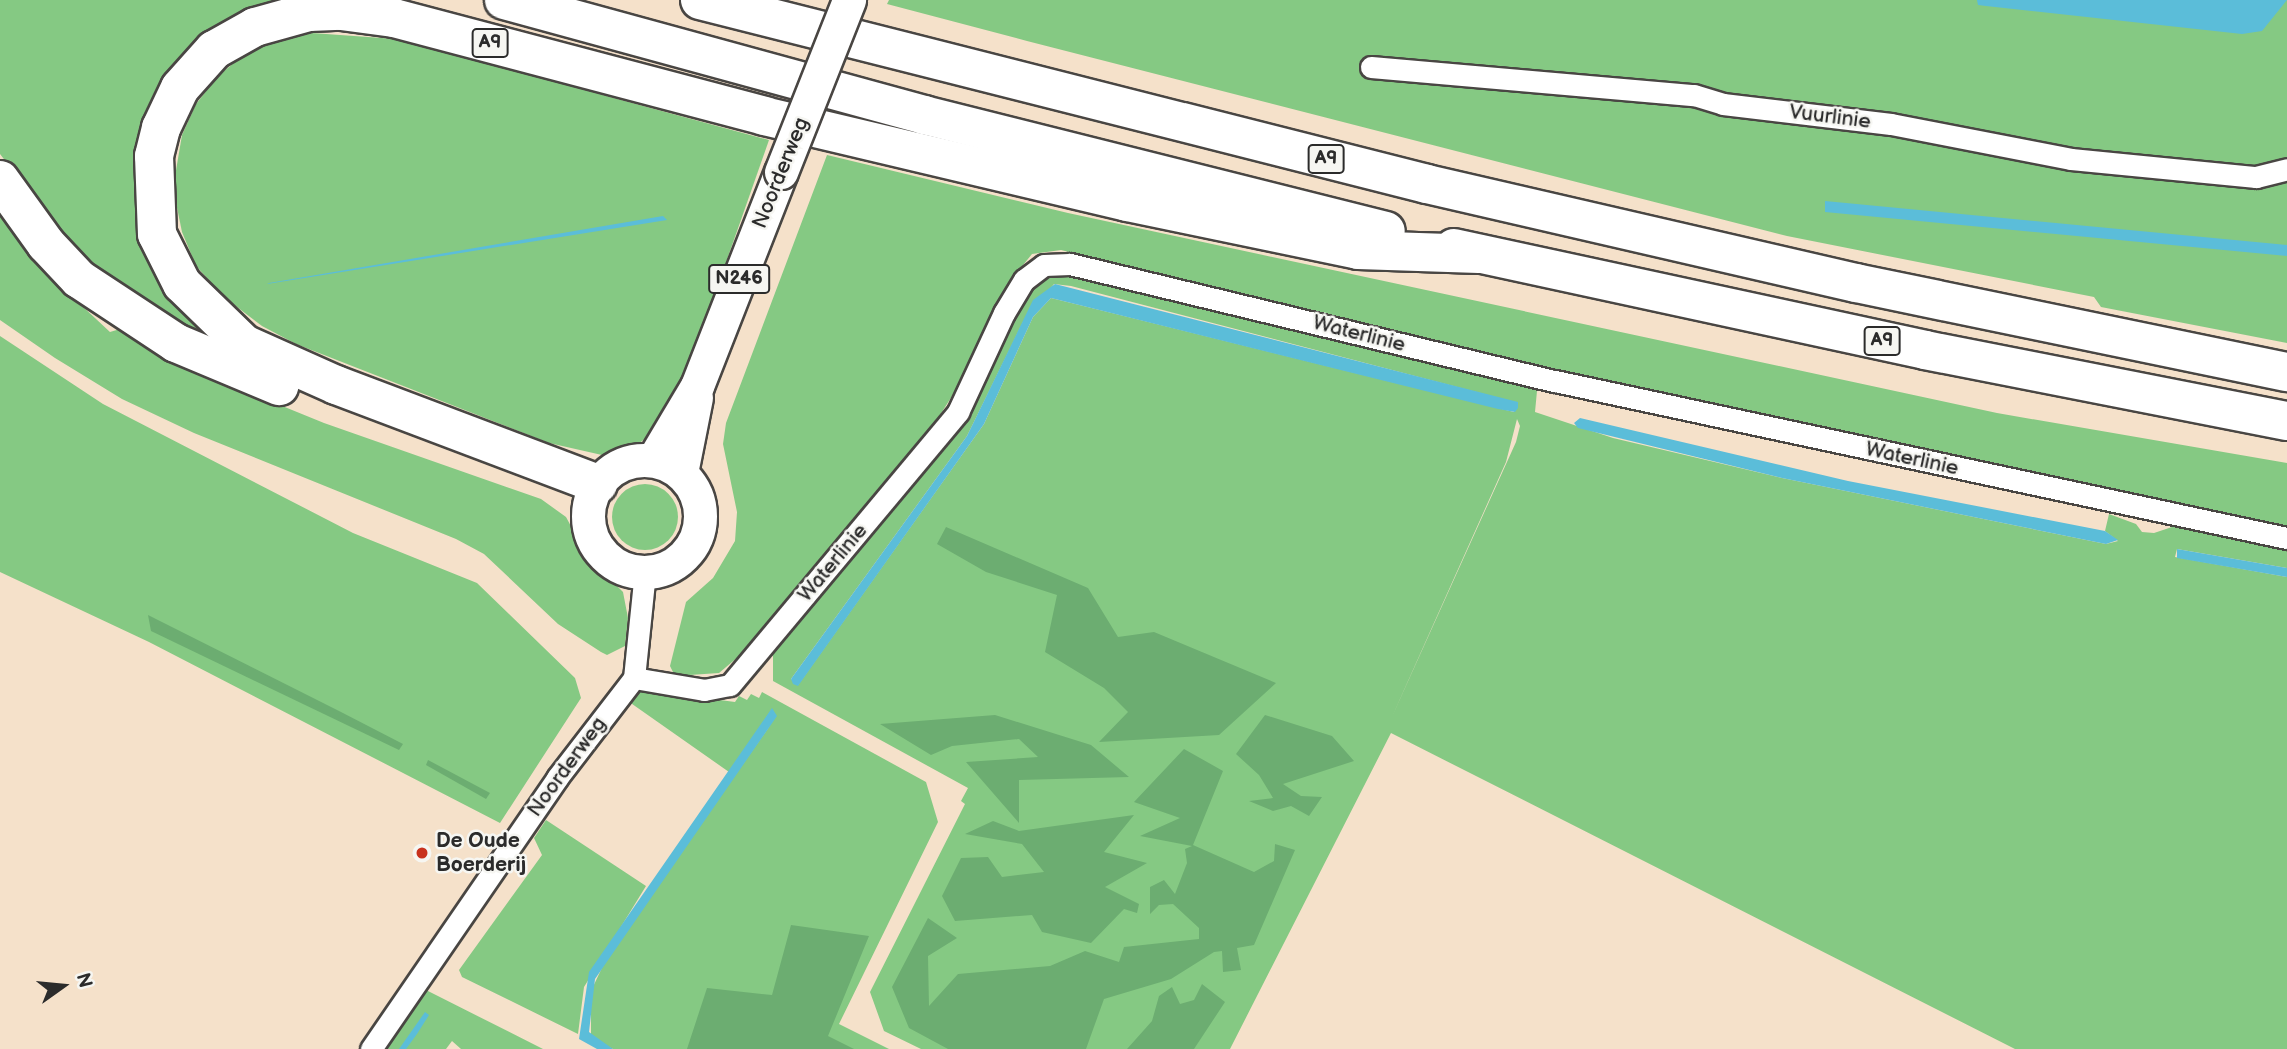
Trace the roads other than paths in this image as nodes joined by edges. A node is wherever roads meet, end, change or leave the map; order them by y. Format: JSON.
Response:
{"nodes":[{"id":1,"x":504,"y":0,"type":"edge"},
{"id":2,"x":700,"y":0,"type":"edge"},
{"id":3,"x":734,"y":0,"type":"edge"},
{"id":4,"x":849,"y":0,"type":"edge"},
{"id":5,"x":797,"y":27,"type":"junction"},
{"id":6,"x":1371,"y":67,"type":"dead end"},
{"id":7,"x":2287,"y":169,"type":"edge"},
{"id":8,"x":0,"y":180,"type":"edge"},
{"id":9,"x":1479,"y":254,"type":"junction"},
{"id":10,"x":2287,"y":372,"type":"edge"},
{"id":11,"x":2287,"y":421,"type":"edge"},
{"id":12,"x":667,"y":466,"type":"junction"},
{"id":13,"x":594,"y":496,"type":"junction"},
{"id":14,"x":2287,"y":538,"type":"edge"},
{"id":15,"x":645,"y":572,"type":"junction"},
{"id":16,"x":634,"y":678,"type":"junction"},
{"id":17,"x":370,"y":1049,"type":"edge"}],
"edges":[{"from":1,"to":9,"type":"highway","number":"A9"},
{"from":2,"to":5,"type":"highway","number":"A9"},
{"from":3,"to":5,"type":"highway","number":"A9"},
{"from":4,"to":12,"type":"main road","name":"Noorderweg","number":"N246","bridge":true},
{"from":5,"to":10,"type":"highway","number":"A9"},
{"from":6,"to":7,"type":"street","name":"Vuurlinie"},
{"from":8,"to":13,"type":"highway"},
{"from":9,"to":11,"type":"highway","number":"A9"},
{"from":9,"to":13,"type":"highway","number":"A9"},
{"from":12,"to":13,"type":"main road"},
{"from":12,"to":15,"type":"main road"},
{"from":13,"to":15,"type":"main road"},
{"from":14,"to":16,"type":"street","name":"Waterlinie"},
{"from":15,"to":16,"type":"street"},
{"from":16,"to":17,"type":"street","name":"Noorderweg"}]}
